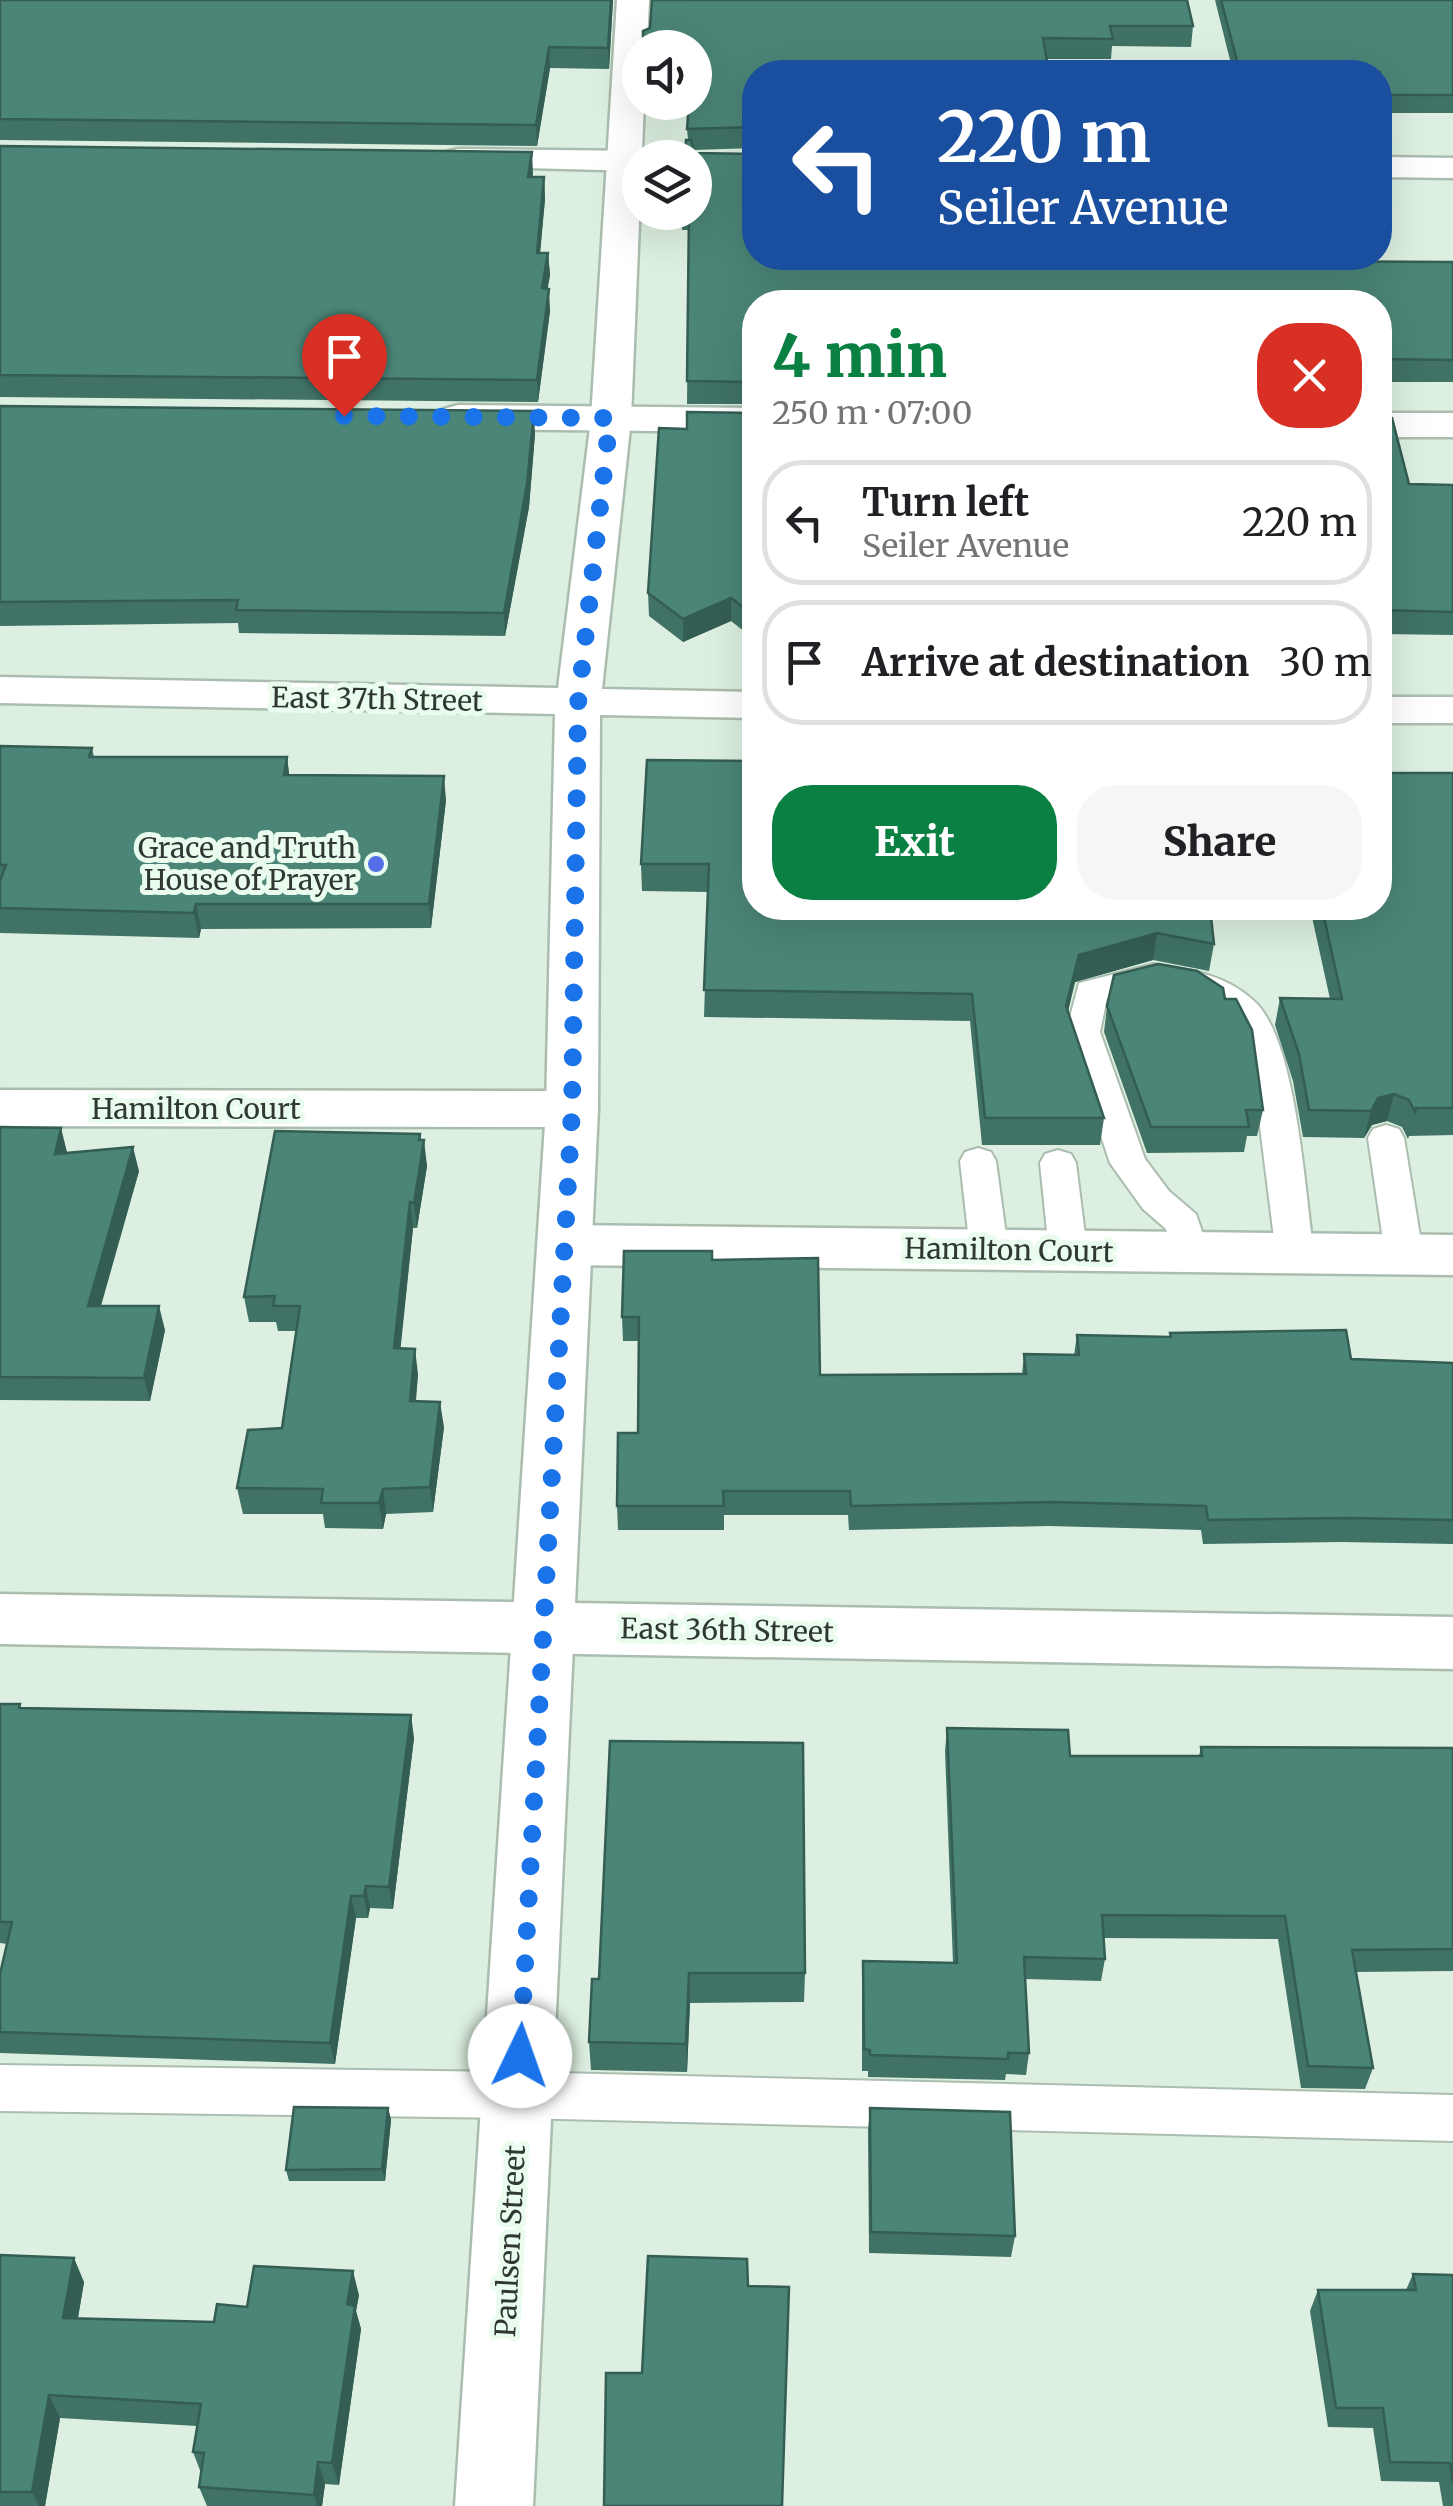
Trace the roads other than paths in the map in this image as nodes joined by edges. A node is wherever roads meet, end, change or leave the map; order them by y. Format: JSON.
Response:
{"nodes":[{"id":1,"x":633,"y":0,"type":"edge"},
{"id":2,"x":632,"y":140,"type":"edge"},
{"id":3,"x":430,"y":158,"type":"edge"},
{"id":4,"x":622,"y":161,"type":"edge"},
{"id":5,"x":1392,"y":167,"type":"edge"},
{"id":6,"x":1453,"y":168,"type":"edge"},
{"id":7,"x":626,"y":230,"type":"edge"},
{"id":8,"x":414,"y":417,"type":"edge"},
{"id":9,"x":610,"y":418,"type":"junction"},
{"id":10,"x":742,"y":420,"type":"edge"},
{"id":11,"x":1392,"y":425,"type":"edge"},
{"id":12,"x":1453,"y":426,"type":"edge"},
{"id":13,"x":0,"y":690,"type":"edge"},
{"id":14,"x":578,"y":704,"type":"junction"},
{"id":15,"x":742,"y":705,"type":"edge"},
{"id":16,"x":1392,"y":710,"type":"edge"},
{"id":17,"x":1453,"y":710,"type":"edge"},
{"id":18,"x":0,"y":1108,"type":"edge"},
{"id":19,"x":572,"y":1110,"type":"junction"},
{"id":20,"x":1386,"y":1138,"type":"dead end"},
{"id":21,"x":978,"y":1161,"type":"dead end"},
{"id":22,"x":1058,"y":1164,"type":"dead end"},
{"id":23,"x":565,"y":1245,"type":"junction"},
{"id":24,"x":989,"y":1250,"type":"junction"},
{"id":25,"x":1068,"y":1251,"type":"junction"},
{"id":26,"x":1190,"y":1252,"type":"junction"},
{"id":27,"x":1295,"y":1254,"type":"junction"},
{"id":28,"x":1429,"y":1255,"type":"edge"},
{"id":29,"x":0,"y":1618,"type":"edge"},
{"id":30,"x":544,"y":1627,"type":"junction"},
{"id":31,"x":1453,"y":1643,"type":"edge"},
{"id":32,"x":0,"y":2088,"type":"edge"},
{"id":33,"x":518,"y":2095,"type":"junction"},
{"id":34,"x":1453,"y":2118,"type":"edge"},
{"id":35,"x":494,"y":2506,"type":"edge"}],
"edges":[{"from":1,"to":2,"type":"street","name":"Paulsen Street"},
{"from":3,"to":4,"type":"street"},
{"from":5,"to":6,"type":"street"},
{"from":7,"to":9,"type":"street","name":"Paulsen Street"},
{"from":8,"to":9,"type":"street"},
{"from":9,"to":10,"type":"street"},
{"from":9,"to":14,"type":"street","name":"Paulsen Street"},
{"from":11,"to":12,"type":"street"},
{"from":13,"to":14,"type":"street","name":"East 37th Street"},
{"from":14,"to":15,"type":"street","name":"East 37th Street"},
{"from":14,"to":19,"type":"street","name":"Paulsen Street"},
{"from":16,"to":17,"type":"street"},
{"from":18,"to":19,"type":"street","name":"Hamilton Court"},
{"from":19,"to":23,"type":"street","name":"Paulsen Street"},
{"from":20,"to":28,"type":"lane"},
{"from":21,"to":24,"type":"lane"},
{"from":22,"to":25,"type":"lane"},
{"from":23,"to":24,"type":"street","name":"Hamilton Court"},
{"from":23,"to":30,"type":"street","name":"Paulsen Street"},
{"from":24,"to":25,"type":"street","name":"Hamilton Court"},
{"from":25,"to":26,"type":"street","name":"Hamilton Court"},
{"from":26,"to":27,"type":"street","name":"Hamilton Court"},
{"from":26,"to":27,"type":"lane"},
{"from":27,"to":28,"type":"street","name":"Hamilton Court"},
{"from":29,"to":30,"type":"street","name":"East 36th Street"},
{"from":30,"to":31,"type":"street","name":"East 36th Street"},
{"from":30,"to":33,"type":"street","name":"Paulsen Street"},
{"from":32,"to":33,"type":"lane"},
{"from":33,"to":34,"type":"lane"},
{"from":33,"to":35,"type":"street","name":"Paulsen Street"}]}
